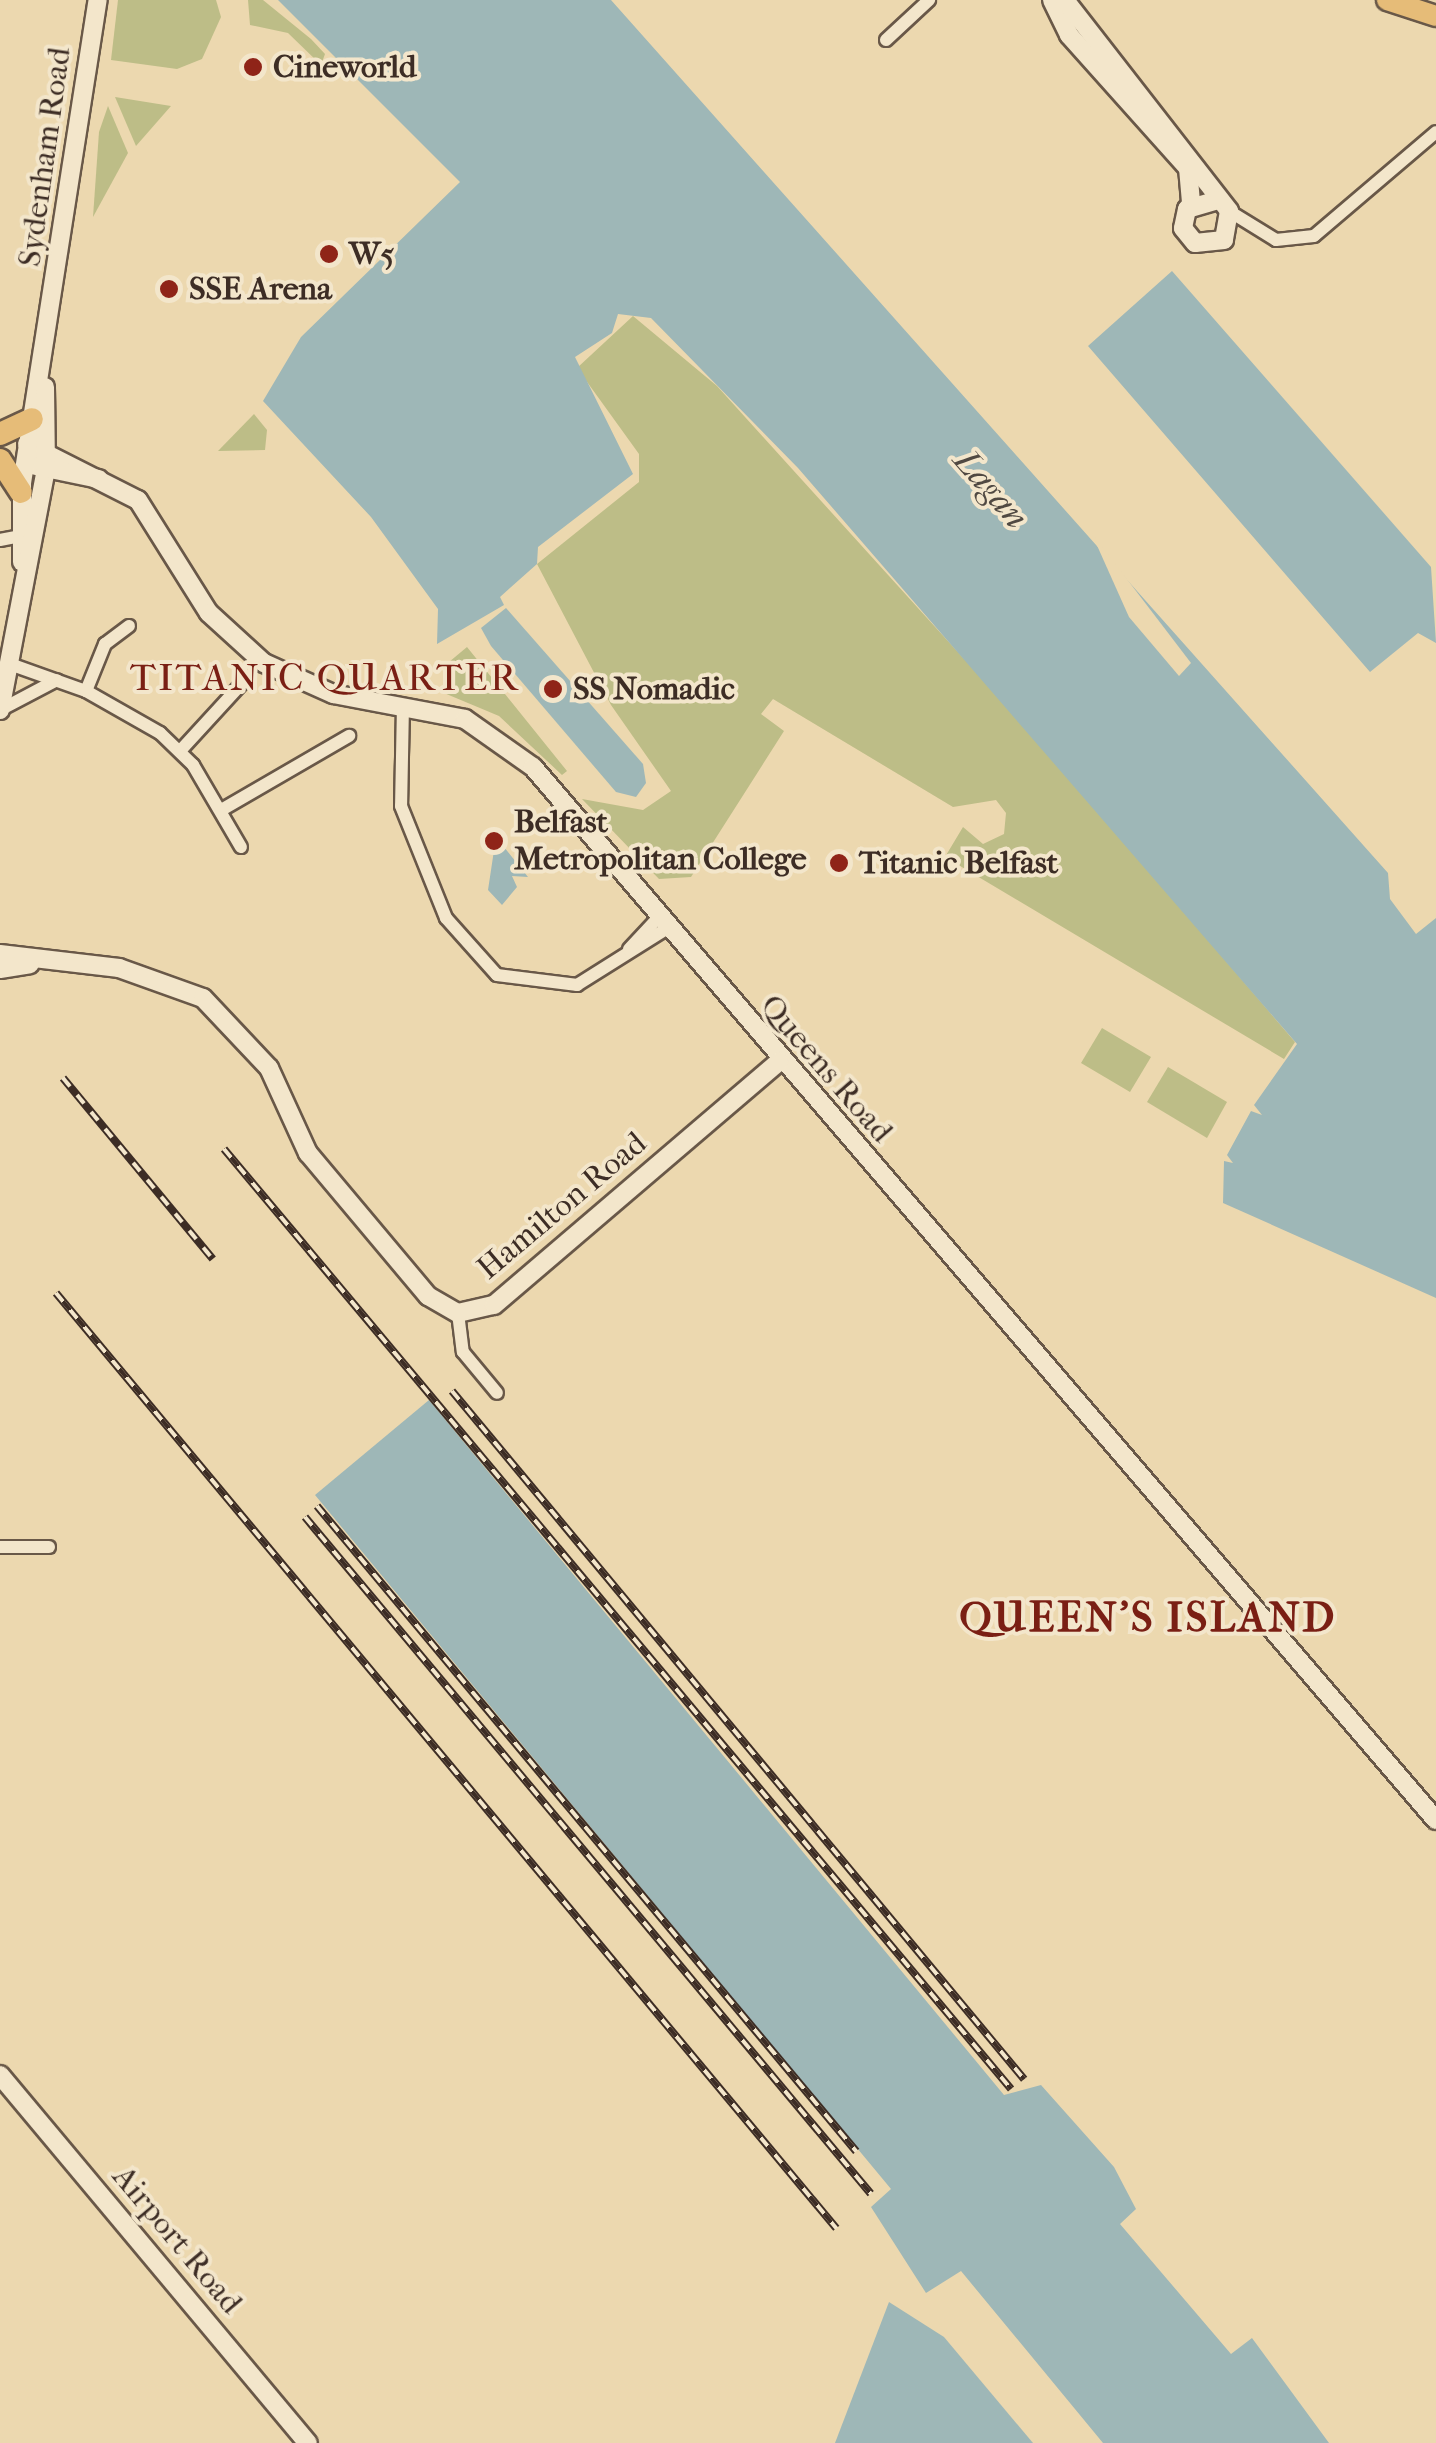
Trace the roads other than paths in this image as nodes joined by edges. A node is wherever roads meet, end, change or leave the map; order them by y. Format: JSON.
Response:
{"nodes":[{"id":1,"x":98,"y":0,"type":"edge"},
{"id":2,"x":929,"y":0,"type":"edge"},
{"id":3,"x":1052,"y":0,"type":"edge"},
{"id":4,"x":1064,"y":0,"type":"edge"},
{"id":5,"x":1388,"y":0,"type":"edge"},
{"id":6,"x":1433,"y":16,"type":"edge"},
{"id":7,"x":886,"y":40,"type":"dead end"},
{"id":8,"x":1436,"y":132,"type":"edge"},
{"id":9,"x":1191,"y":204,"type":"junction"},
{"id":10,"x":1223,"y":206,"type":"junction"},
{"id":11,"x":1259,"y":235,"type":"junction"},
{"id":12,"x":1228,"y":236,"type":"junction"},
{"id":13,"x":39,"y":411,"type":"junction"},
{"id":14,"x":0,"y":435,"type":"edge"},
{"id":15,"x":36,"y":456,"type":"junction"},
{"id":16,"x":0,"y":458,"type":"edge"},
{"id":17,"x":78,"y":477,"type":"junction"},
{"id":18,"x":99,"y":479,"type":"junction"},
{"id":19,"x":31,"y":496,"type":"junction"},
{"id":20,"x":0,"y":540,"type":"edge"},
{"id":21,"x":23,"y":541,"type":"junction"},
{"id":22,"x":129,"y":626,"type":"dead end"},
{"id":23,"x":7,"y":662,"type":"junction"},
{"id":24,"x":58,"y":680,"type":"junction"},
{"id":25,"x":245,"y":680,"type":"dead end"},
{"id":26,"x":86,"y":691,"type":"junction"},
{"id":27,"x":403,"y":705,"type":"junction"},
{"id":28,"x":0,"y":710,"type":"edge"},
{"id":29,"x":350,"y":736,"type":"dead end"},
{"id":30,"x":180,"y":751,"type":"junction"},
{"id":31,"x":223,"y":809,"type":"junction"},
{"id":32,"x":240,"y":847,"type":"dead end"},
{"id":33,"x":662,"y":924,"type":"junction"},
{"id":34,"x":0,"y":954,"type":"edge"},
{"id":35,"x":36,"y":963,"type":"junction"},
{"id":36,"x":0,"y":969,"type":"edge"},
{"id":37,"x":779,"y":1062,"type":"junction"},
{"id":38,"x":458,"y":1314,"type":"junction"},
{"id":39,"x":497,"y":1393,"type":"dead end"},
{"id":40,"x":0,"y":1547,"type":"edge"},
{"id":41,"x":49,"y":1547,"type":"dead end"},
{"id":42,"x":1436,"y":1820,"type":"edge"},
{"id":43,"x":0,"y":2074,"type":"edge"},
{"id":44,"x":308,"y":2443,"type":"edge"}],
"edges":[{"from":1,"to":13,"type":"street","name":"Sydenham Road"},
{"from":2,"to":7,"type":"street"},
{"from":3,"to":9,"type":"street"},
{"from":4,"to":10,"type":"street"},
{"from":5,"to":6,"type":"main road"},
{"from":8,"to":11,"type":"street"},
{"from":9,"to":10,"type":"street"},
{"from":9,"to":12,"type":"street"},
{"from":10,"to":11,"type":"street"},
{"from":10,"to":12,"type":"street"},
{"from":11,"to":12,"type":"street"},
{"from":13,"to":14,"type":"highway"},
{"from":13,"to":15,"type":"street","name":"Sydenham Road"},
{"from":14,"to":15,"type":"highway"},
{"from":15,"to":16,"type":"highway"},
{"from":15,"to":17,"type":"street","name":"Queens Road"},
{"from":15,"to":18,"type":"street","name":"Queens Road"},
{"from":15,"to":19,"type":"street","name":"Sydenham Road"},
{"from":15,"to":21,"type":"street"},
{"from":16,"to":19,"type":"highway"},
{"from":17,"to":18,"type":"street","name":"Queens Road"},
{"from":17,"to":19,"type":"street"},
{"from":18,"to":27,"type":"street","name":"Queens Road"},
{"from":19,"to":21,"type":"street","name":"Sydenham Road"},
{"from":20,"to":21,"type":"street"},
{"from":21,"to":23,"type":"street","name":"Sydenham Road"},
{"from":22,"to":26,"type":"street"},
{"from":23,"to":24,"type":"street"},
{"from":23,"to":28,"type":"street","name":"Sydenham Road"},
{"from":24,"to":26,"type":"street"},
{"from":24,"to":28,"type":"street"},
{"from":25,"to":30,"type":"street"},
{"from":26,"to":30,"type":"street"},
{"from":27,"to":33,"type":"street","name":"Queens Road"},
{"from":27,"to":33,"type":"street"},
{"from":29,"to":31,"type":"street"},
{"from":30,"to":31,"type":"street"},
{"from":31,"to":32,"type":"street"},
{"from":33,"to":37,"type":"street","name":"Queens Road"},
{"from":34,"to":35,"type":"street","name":"Hamilton Road"},
{"from":35,"to":36,"type":"street","name":"Hamilton Road"},
{"from":35,"to":38,"type":"street","name":"Hamilton Road"},
{"from":37,"to":38,"type":"street","name":"Hamilton Road"},
{"from":37,"to":42,"type":"street","name":"Queens Road"},
{"from":38,"to":39,"type":"street"},
{"from":40,"to":41,"type":"street"},
{"from":43,"to":44,"type":"street","name":"Airport Road"}]}
